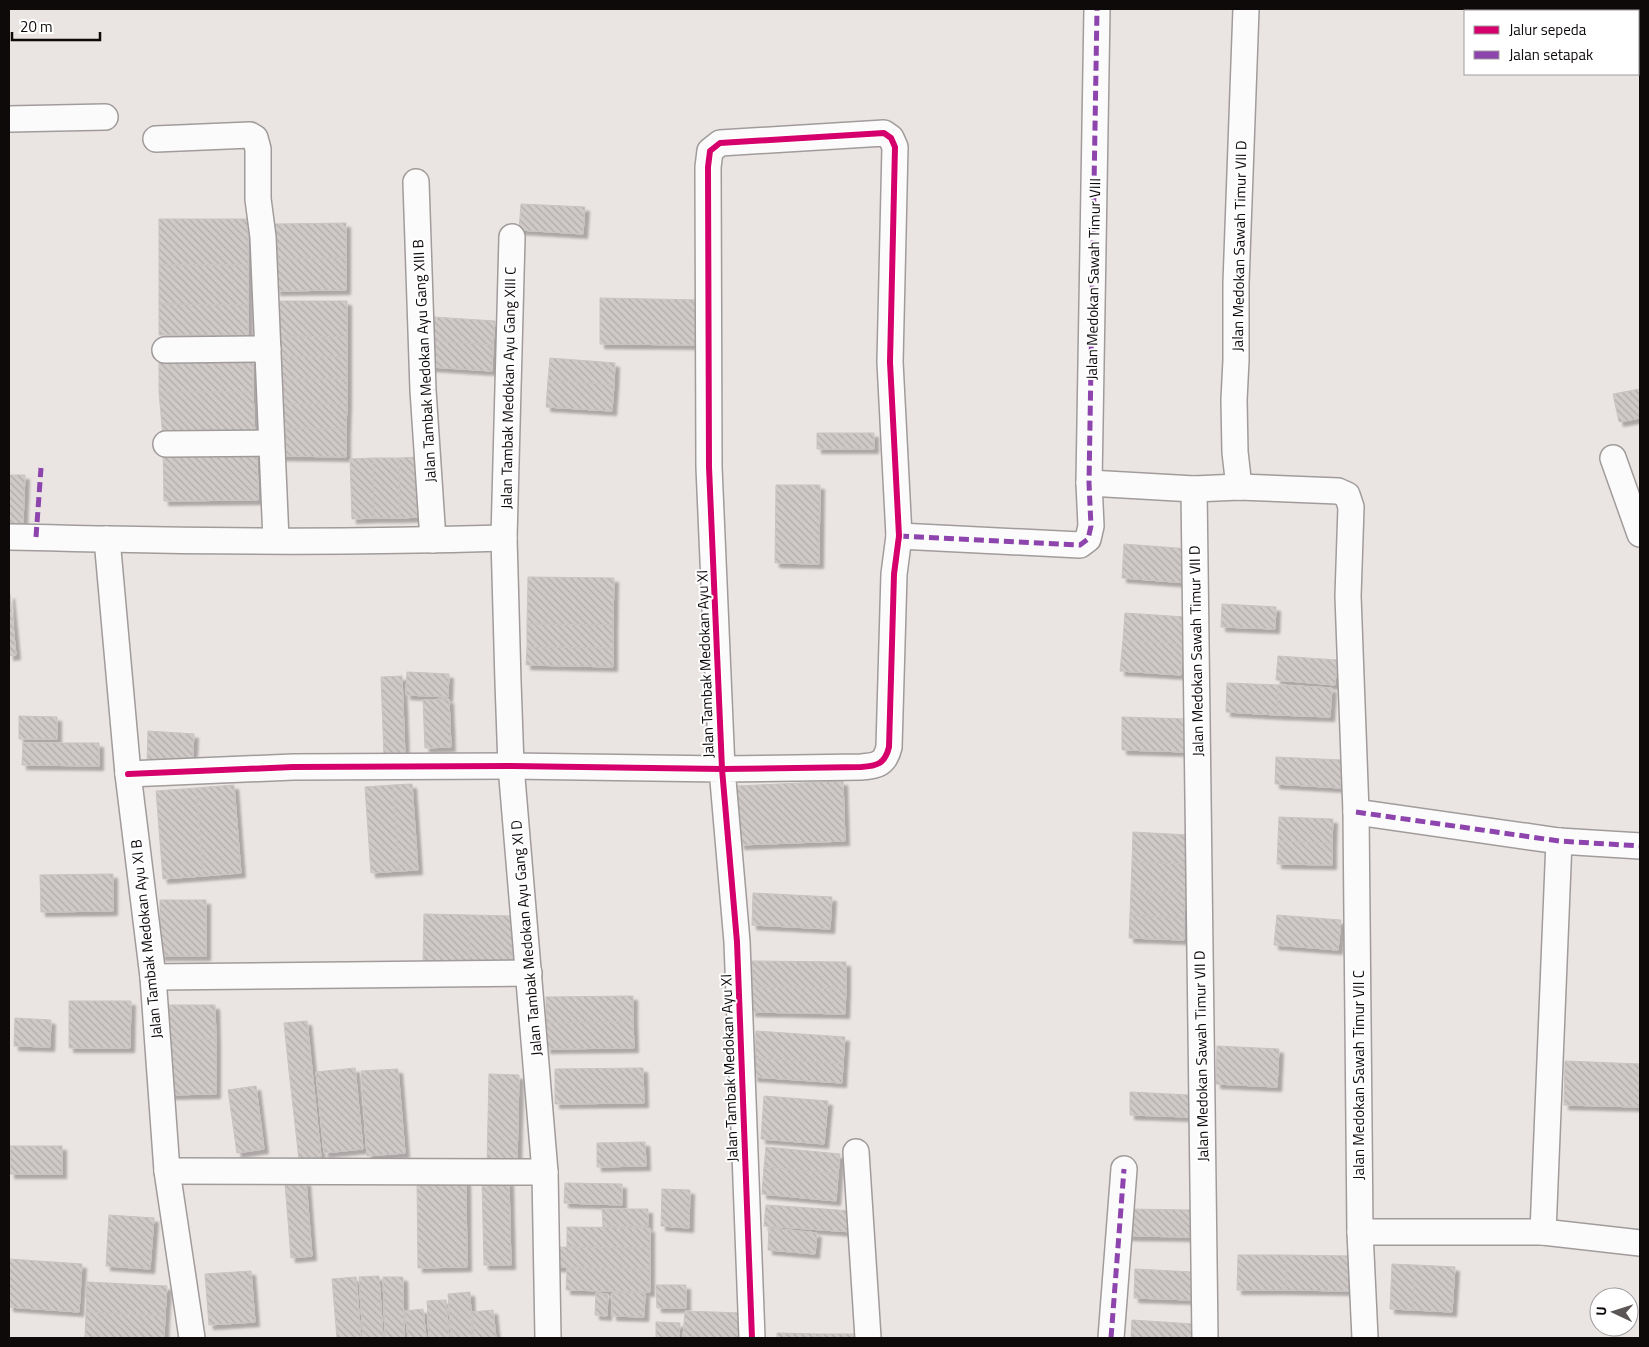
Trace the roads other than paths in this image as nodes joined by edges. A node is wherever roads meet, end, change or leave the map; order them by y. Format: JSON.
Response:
{"nodes":[{"id":1,"x":1098,"y":9,"type":"edge"},
{"id":2,"x":1246,"y":9,"type":"edge"},
{"id":3,"x":105,"y":117,"type":"dead end"},
{"id":4,"x":9,"y":119,"type":"edge"},
{"id":5,"x":156,"y":139,"type":"dead end"},
{"id":6,"x":416,"y":182,"type":"dead end"},
{"id":7,"x":512,"y":237,"type":"dead end"},
{"id":8,"x":268,"y":349,"type":"junction"},
{"id":9,"x":165,"y":350,"type":"dead end"},
{"id":10,"x":271,"y":442,"type":"junction"},
{"id":11,"x":166,"y":444,"type":"dead end"},
{"id":12,"x":1613,"y":458,"type":"dead end"},
{"id":13,"x":1089,"y":483,"type":"junction"},
{"id":14,"x":1239,"y":487,"type":"junction"},
{"id":15,"x":1194,"y":489,"type":"junction"},
{"id":16,"x":1640,"y":534,"type":"edge"},
{"id":17,"x":899,"y":536,"type":"junction"},
{"id":18,"x":9,"y":537,"type":"edge"},
{"id":19,"x":504,"y":538,"type":"junction"},
{"id":20,"x":107,"y":540,"type":"junction"},
{"id":21,"x":276,"y":540,"type":"junction"},
{"id":22,"x":434,"y":540,"type":"junction"},
{"id":23,"x":511,"y":766,"type":"junction"},
{"id":24,"x":722,"y":769,"type":"junction"},
{"id":25,"x":128,"y":774,"type":"junction"},
{"id":26,"x":1356,"y":812,"type":"junction"},
{"id":27,"x":1559,"y":841,"type":"junction"},
{"id":28,"x":1640,"y":846,"type":"edge"},
{"id":29,"x":529,"y":973,"type":"junction"},
{"id":30,"x":153,"y":977,"type":"junction"},
{"id":31,"x":856,"y":1152,"type":"dead end"},
{"id":32,"x":1124,"y":1169,"type":"dead end"},
{"id":33,"x":167,"y":1171,"type":"junction"},
{"id":34,"x":544,"y":1172,"type":"junction"},
{"id":35,"x":1360,"y":1232,"type":"junction"},
{"id":36,"x":1543,"y":1232,"type":"junction"},
{"id":37,"x":1640,"y":1242,"type":"edge"},
{"id":38,"x":192,"y":1338,"type":"edge"},
{"id":39,"x":548,"y":1338,"type":"edge"},
{"id":40,"x":752,"y":1338,"type":"edge"},
{"id":41,"x":868,"y":1338,"type":"edge"},
{"id":42,"x":1111,"y":1338,"type":"edge"},
{"id":43,"x":1205,"y":1338,"type":"edge"},
{"id":44,"x":1365,"y":1338,"type":"edge"}],
"edges":[{"from":1,"to":13,"type":"street","name":"Jalan Medokan Sawah Timur VIII"},
{"from":2,"to":14,"type":"street","name":"Jalan Medokan Sawah Timur VII D"},
{"from":3,"to":4,"type":"street"},
{"from":5,"to":8,"type":"street"},
{"from":6,"to":22,"type":"street","name":"Jalan Tambak Medokan Ayu Gang XIII B"},
{"from":7,"to":19,"type":"street","name":"Jalan Tambak Medokan Ayu Gang XIII C"},
{"from":8,"to":9,"type":"street"},
{"from":8,"to":10,"type":"street"},
{"from":10,"to":11,"type":"street"},
{"from":10,"to":21,"type":"street"},
{"from":12,"to":16,"type":"street"},
{"from":13,"to":15,"type":"street"},
{"from":13,"to":17,"type":"street","name":"Jalan Medokan Sawah Timur VIII"},
{"from":14,"to":15,"type":"street"},
{"from":14,"to":26,"type":"street","name":"Jalan Medokan Sawah Timur VII C"},
{"from":15,"to":43,"type":"street","name":"Jalan Medokan Sawah Timur VII D"},
{"from":17,"to":24,"type":"street","name":"Jalan Tambak Medokan Ayu XI"},
{"from":17,"to":24,"type":"street","name":"Jalan Tambak Medokan Ayu XI"},
{"from":18,"to":20,"type":"street"},
{"from":19,"to":22,"type":"street"},
{"from":19,"to":23,"type":"street","name":"Jalan Tambak Medokan Ayu Gang XI D"},
{"from":20,"to":21,"type":"street"},
{"from":20,"to":25,"type":"street","name":"Jalan Tambak Medokan Ayu XI B"},
{"from":21,"to":22,"type":"street"},
{"from":23,"to":24,"type":"street"},
{"from":23,"to":25,"type":"street"},
{"from":23,"to":29,"type":"street","name":"Jalan Tambak Medokan Ayu Gang XI D"},
{"from":24,"to":40,"type":"street","name":"Jalan Tambak Medokan Ayu XI"},
{"from":25,"to":30,"type":"street","name":"Jalan Tambak Medokan Ayu XI B"},
{"from":26,"to":27,"type":"street"},
{"from":26,"to":35,"type":"street","name":"Jalan Medokan Sawah Timur VII C"},
{"from":27,"to":28,"type":"street"},
{"from":27,"to":36,"type":"street"},
{"from":29,"to":30,"type":"street"},
{"from":29,"to":34,"type":"street","name":"Jalan Tambak Medokan Ayu Gang XI D"},
{"from":30,"to":33,"type":"street","name":"Jalan Tambak Medokan Ayu XI B"},
{"from":31,"to":41,"type":"street"},
{"from":32,"to":42,"type":"street"},
{"from":33,"to":34,"type":"street"},
{"from":33,"to":38,"type":"street","name":"Jalan Tambak Medokan Ayu XI B"},
{"from":34,"to":39,"type":"street","name":"Jalan Tambak Medokan Ayu Gang XI D"},
{"from":35,"to":36,"type":"street"},
{"from":35,"to":44,"type":"street","name":"Jalan Medokan Sawah Timur VII C"},
{"from":36,"to":37,"type":"street"}]}
